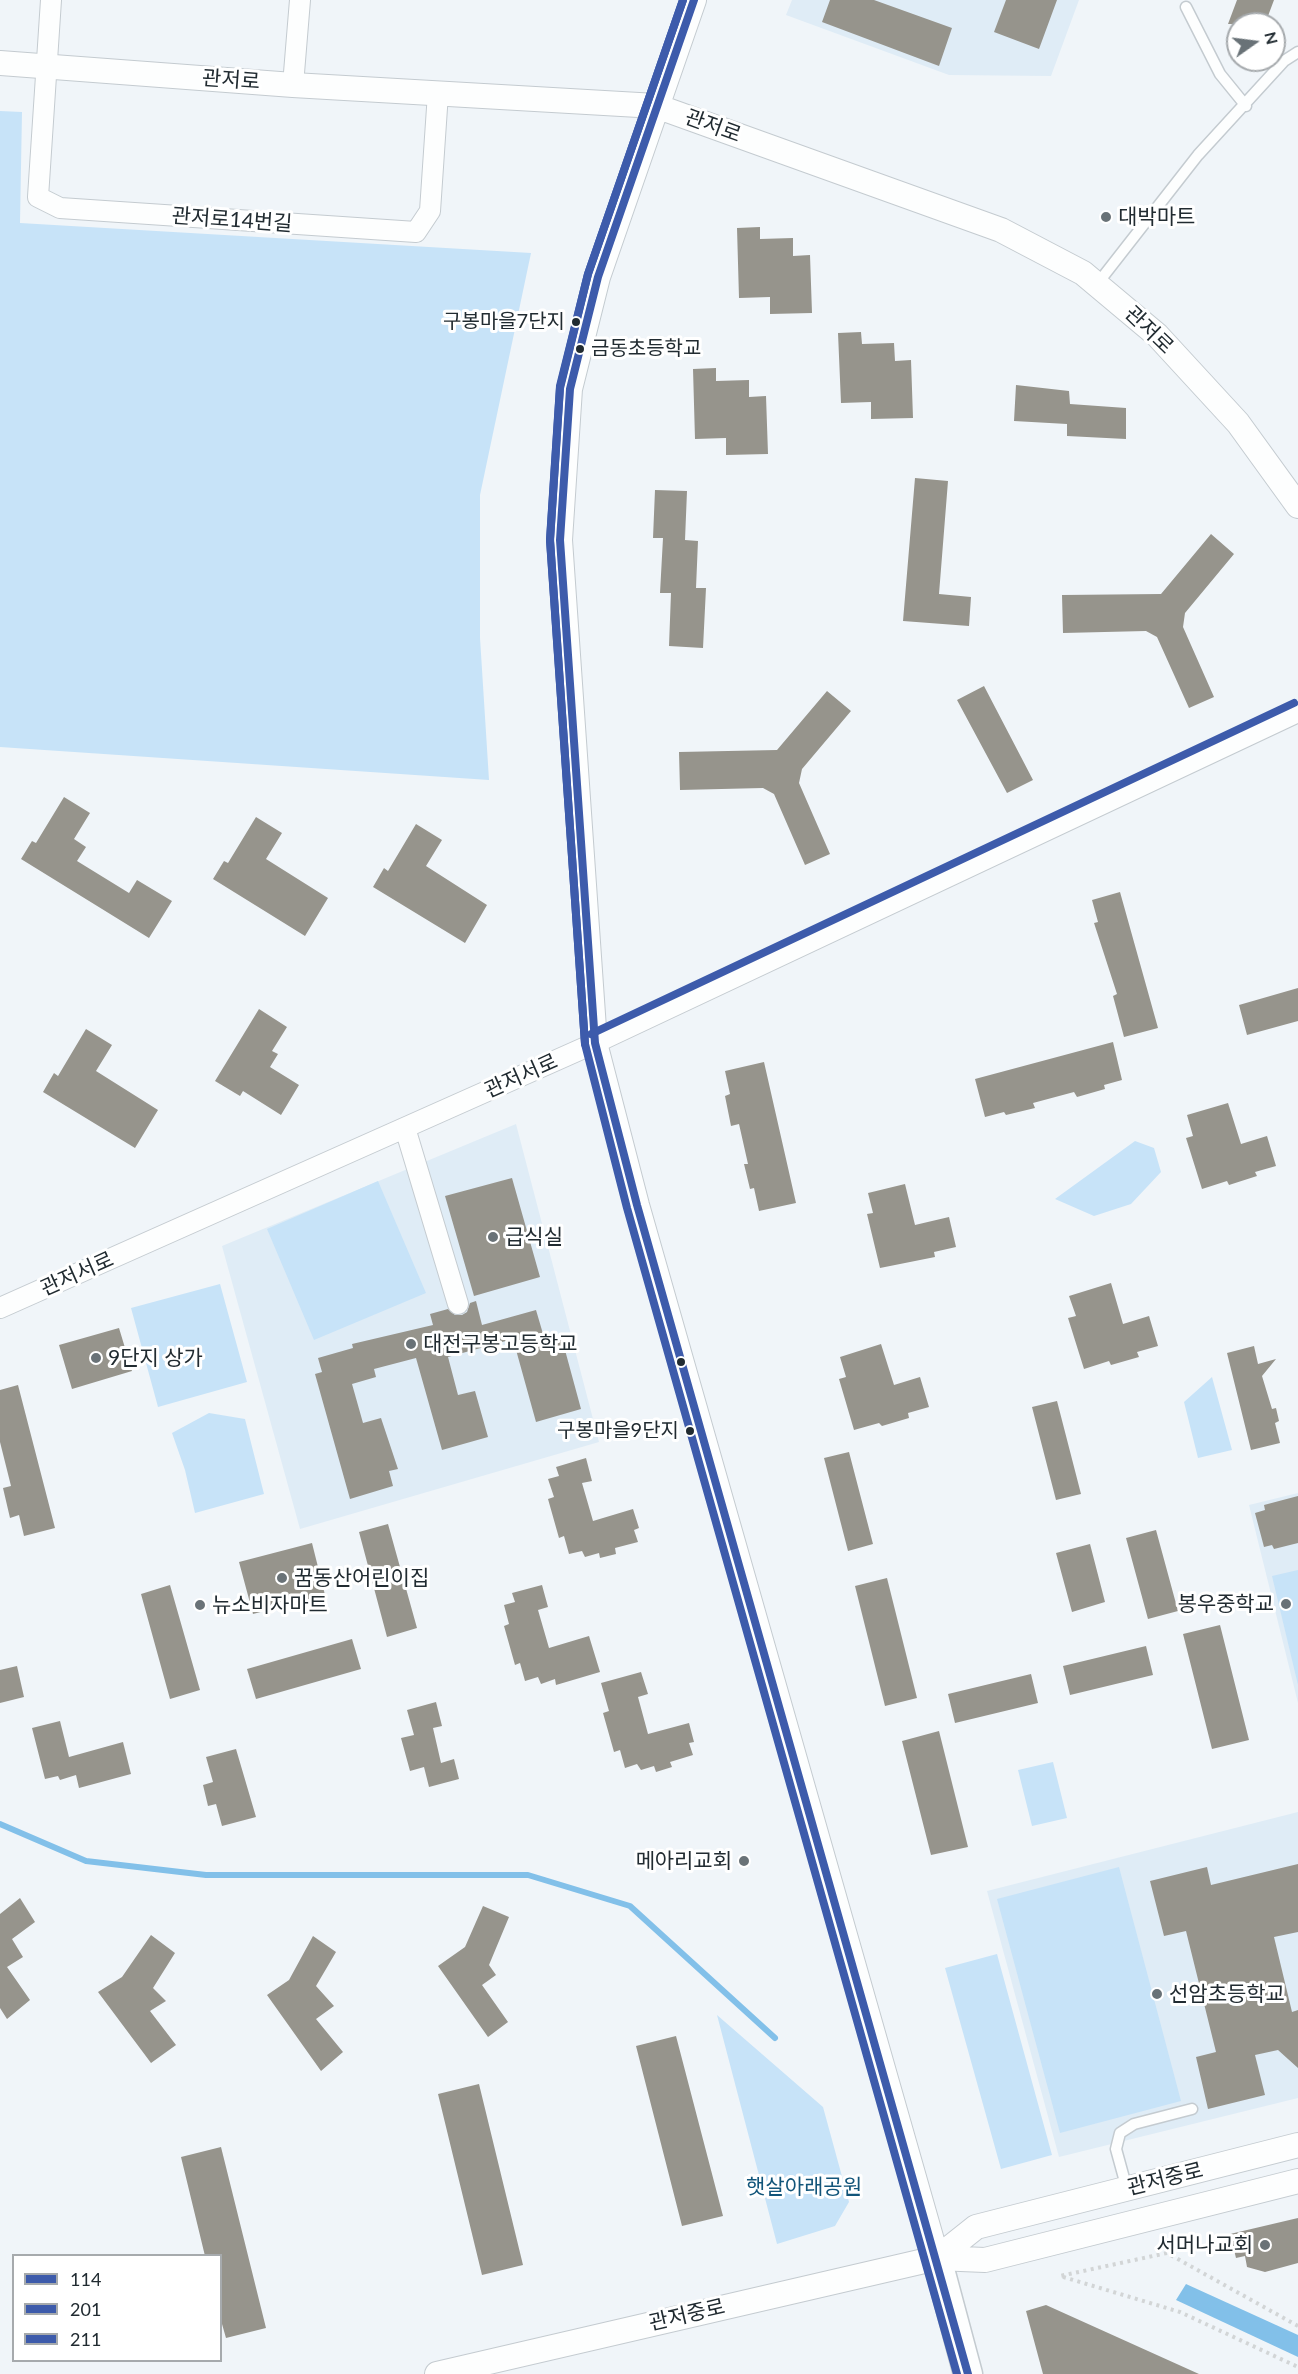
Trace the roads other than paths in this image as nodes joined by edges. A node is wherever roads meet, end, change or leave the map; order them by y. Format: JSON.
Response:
{"nodes":[{"id":1,"x":51,"y":0,"type":"edge"},
{"id":2,"x":300,"y":0,"type":"edge"},
{"id":3,"x":694,"y":0,"type":"edge"},
{"id":4,"x":1186,"y":7,"type":"dead end"},
{"id":5,"x":1298,"y":52,"type":"edge"},
{"id":6,"x":0,"y":63,"type":"edge"},
{"id":7,"x":46,"y":67,"type":"junction"},
{"id":8,"x":293,"y":85,"type":"junction"},
{"id":9,"x":438,"y":93,"type":"junction"},
{"id":10,"x":656,"y":106,"type":"junction"},
{"id":11,"x":1246,"y":106,"type":"junction"},
{"id":12,"x":1098,"y":284,"type":"junction"},
{"id":13,"x":1298,"y":506,"type":"edge"},
{"id":14,"x":1298,"y":712,"type":"edge"},
{"id":15,"x":595,"y":1043,"type":"junction"},
{"id":16,"x":405,"y":1128,"type":"junction"},
{"id":17,"x":458,"y":1304,"type":"dead end"},
{"id":18,"x":0,"y":1308,"type":"edge"},
{"id":19,"x":1192,"y":2109,"type":"dead end"},
{"id":20,"x":1298,"y":2145,"type":"edge"},
{"id":21,"x":1298,"y":2181,"type":"edge"},
{"id":22,"x":1127,"y":2189,"type":"junction"},
{"id":23,"x":937,"y":2258,"type":"junction"},
{"id":24,"x":488,"y":2368,"type":"edge"},
{"id":25,"x":437,"y":2374,"type":"edge"},
{"id":26,"x":968,"y":2374,"type":"edge"}],
"edges":[{"from":1,"to":7,"type":"street"},
{"from":2,"to":8,"type":"street"},
{"from":3,"to":10,"type":"street"},
{"from":4,"to":11,"type":"lane"},
{"from":5,"to":11,"type":"lane"},
{"from":6,"to":7,"type":"street","name":"관저로"},
{"from":7,"to":8,"type":"street","name":"관저로"},
{"from":7,"to":9,"type":"street","name":"관저로14번길"},
{"from":8,"to":9,"type":"street","name":"관저로"},
{"from":9,"to":10,"type":"street","name":"관저로"},
{"from":10,"to":12,"type":"street","name":"관저로"},
{"from":10,"to":15,"type":"street"},
{"from":11,"to":12,"type":"lane"},
{"from":12,"to":13,"type":"street","name":"관저로"},
{"from":14,"to":15,"type":"street","name":"관저서로"},
{"from":15,"to":16,"type":"street","name":"관저서로"},
{"from":15,"to":23,"type":"street"},
{"from":16,"to":17,"type":"street"},
{"from":16,"to":18,"type":"street","name":"관저서로"},
{"from":19,"to":22,"type":"lane"},
{"from":20,"to":22,"type":"street","name":"관저중로"},
{"from":21,"to":23,"type":"street","name":"관저중로"},
{"from":22,"to":23,"type":"street","name":"관저중로"},
{"from":23,"to":24,"type":"street","name":"관저중로"},
{"from":23,"to":26,"type":"main road"},
{"from":24,"to":25,"type":"street","name":"관저중로"}]}
